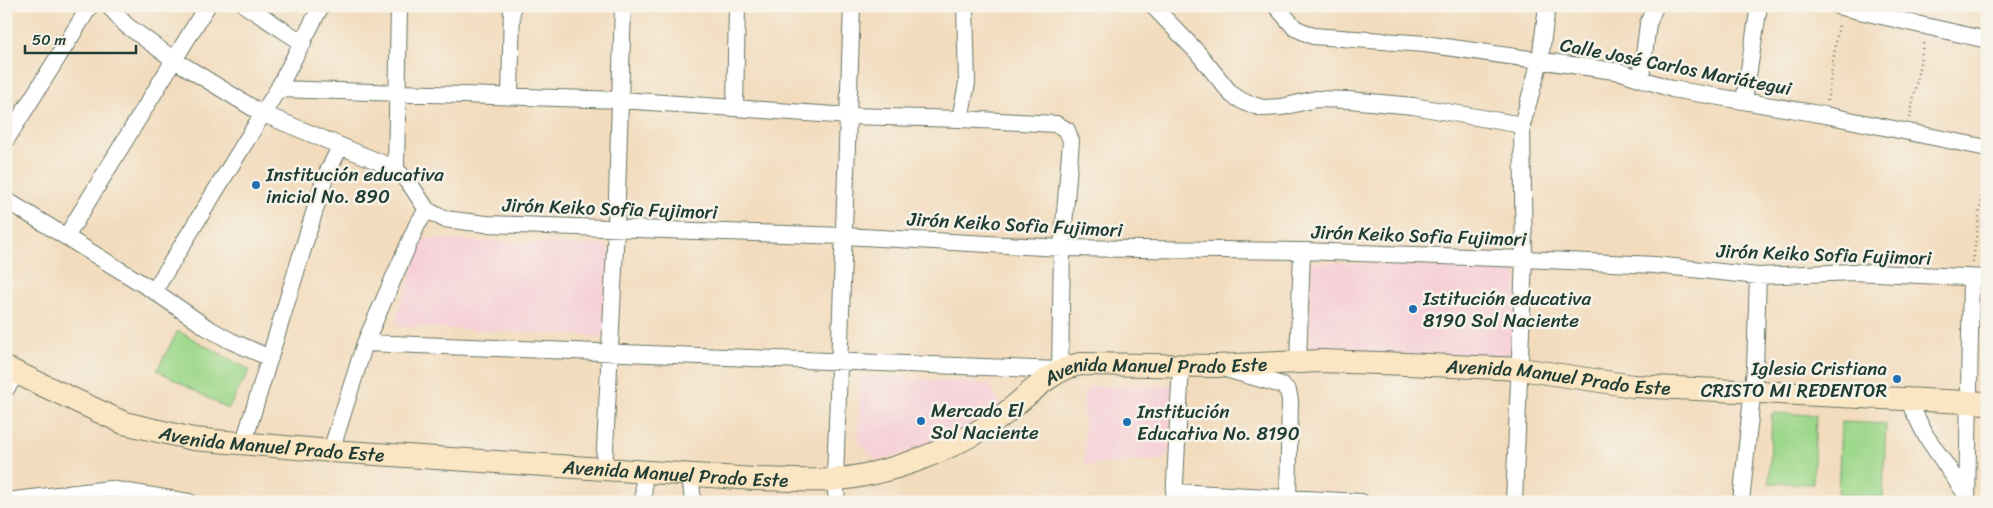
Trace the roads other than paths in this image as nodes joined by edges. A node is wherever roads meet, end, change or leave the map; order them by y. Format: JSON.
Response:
{"nodes":[{"id":1,"x":90,"y":6,"type":"edge"},
{"id":2,"x":109,"y":6,"type":"edge"},
{"id":3,"x":207,"y":6,"type":"edge"},
{"id":4,"x":246,"y":6,"type":"edge"},
{"id":5,"x":321,"y":6,"type":"edge"},
{"id":6,"x":399,"y":6,"type":"edge"},
{"id":7,"x":512,"y":6,"type":"edge"},
{"id":8,"x":623,"y":6,"type":"edge"},
{"id":9,"x":736,"y":6,"type":"edge"},
{"id":10,"x":852,"y":6,"type":"edge"},
{"id":11,"x":966,"y":6,"type":"edge"},
{"id":12,"x":1154,"y":6,"type":"edge"},
{"id":13,"x":1547,"y":6,"type":"edge"},
{"id":14,"x":1655,"y":6,"type":"edge"},
{"id":15,"x":1759,"y":6,"type":"edge"},
{"id":16,"x":1840,"y":7,"type":"edge"},
{"id":17,"x":1282,"y":9,"type":"edge"},
{"id":18,"x":1987,"y":40,"type":"edge"},
{"id":19,"x":303,"y":43,"type":"junction"},
{"id":20,"x":173,"y":59,"type":"junction"},
{"id":21,"x":1540,"y":61,"type":"junction"},
{"id":22,"x":1641,"y":78,"type":"junction"},
{"id":23,"x":278,"y":89,"type":"junction"},
{"id":24,"x":396,"y":94,"type":"junction"},
{"id":25,"x":510,"y":95,"type":"junction"},
{"id":26,"x":621,"y":100,"type":"junction"},
{"id":27,"x":1744,"y":101,"type":"junction"},
{"id":28,"x":735,"y":108,"type":"junction"},
{"id":29,"x":261,"y":113,"type":"junction"},
{"id":30,"x":849,"y":116,"type":"junction"},
{"id":31,"x":960,"y":119,"type":"junction"},
{"id":32,"x":1522,"y":125,"type":"junction"},
{"id":33,"x":6,"y":140,"type":"edge"},
{"id":34,"x":340,"y":147,"type":"junction"},
{"id":35,"x":1987,"y":148,"type":"edge"},
{"id":36,"x":396,"y":169,"type":"junction"},
{"id":37,"x":6,"y":200,"type":"edge"},
{"id":38,"x":427,"y":210,"type":"junction"},
{"id":39,"x":616,"y":228,"type":"junction"},
{"id":40,"x":844,"y":236,"type":"junction"},
{"id":41,"x":66,"y":237,"type":"junction"},
{"id":42,"x":1062,"y":248,"type":"junction"},
{"id":43,"x":1302,"y":251,"type":"junction"},
{"id":44,"x":1524,"y":259,"type":"junction"},
{"id":45,"x":1758,"y":276,"type":"junction"},
{"id":46,"x":1979,"y":278,"type":"edge"},
{"id":47,"x":154,"y":291,"type":"junction"},
{"id":48,"x":365,"y":343,"type":"junction"},
{"id":49,"x":610,"y":351,"type":"junction"},
{"id":50,"x":270,"y":358,"type":"junction"},
{"id":51,"x":839,"y":362,"type":"junction"},
{"id":52,"x":1298,"y":363,"type":"junction"},
{"id":53,"x":1181,"y":365,"type":"junction"},
{"id":54,"x":1215,"y":366,"type":"junction"},
{"id":55,"x":1060,"y":370,"type":"junction"},
{"id":56,"x":1521,"y":370,"type":"junction"},
{"id":57,"x":10,"y":377,"type":"edge"},
{"id":58,"x":1753,"y":393,"type":"junction"},
{"id":59,"x":1908,"y":400,"type":"junction"},
{"id":60,"x":1978,"y":403,"type":"edge"},
{"id":61,"x":243,"y":445,"type":"junction"},
{"id":62,"x":331,"y":451,"type":"junction"},
{"id":63,"x":604,"y":468,"type":"junction"},
{"id":64,"x":643,"y":471,"type":"junction"},
{"id":65,"x":690,"y":474,"type":"junction"},
{"id":66,"x":835,"y":479,"type":"junction"},
{"id":67,"x":1174,"y":497,"type":"edge"},
{"id":68,"x":1967,"y":499,"type":"edge"},
{"id":69,"x":1288,"y":500,"type":"edge"},
{"id":70,"x":6,"y":501,"type":"edge"},
{"id":71,"x":189,"y":502,"type":"edge"},
{"id":72,"x":644,"y":502,"type":"edge"},
{"id":73,"x":693,"y":502,"type":"edge"},
{"id":74,"x":837,"y":502,"type":"edge"},
{"id":75,"x":1360,"y":502,"type":"edge"},
{"id":76,"x":1514,"y":502,"type":"edge"},
{"id":77,"x":1741,"y":502,"type":"edge"}],
"edges":[{"from":1,"to":33,"type":"street"},
{"from":2,"to":20,"type":"street"},
{"from":3,"to":20,"type":"street"},
{"from":4,"to":19,"type":"street"},
{"from":5,"to":19,"type":"street"},
{"from":6,"to":24,"type":"street"},
{"from":7,"to":25,"type":"street"},
{"from":8,"to":26,"type":"street"},
{"from":9,"to":28,"type":"street"},
{"from":10,"to":30,"type":"street"},
{"from":11,"to":31,"type":"street"},
{"from":12,"to":32,"type":"street"},
{"from":13,"to":21,"type":"street"},
{"from":14,"to":22,"type":"street"},
{"from":15,"to":27,"type":"street"},
{"from":16,"to":18,"type":"street"},
{"from":17,"to":21,"type":"street","name":"Calle José Carlos Mariátegui"},
{"from":19,"to":23,"type":"street"},
{"from":20,"to":29,"type":"street"},
{"from":20,"to":41,"type":"street"},
{"from":21,"to":22,"type":"street","name":"Calle José Carlos Mariátegui"},
{"from":21,"to":32,"type":"street"},
{"from":22,"to":27,"type":"street","name":"Calle José Carlos Mariátegui"},
{"from":23,"to":24,"type":"street"},
{"from":23,"to":29,"type":"street"},
{"from":24,"to":25,"type":"street"},
{"from":24,"to":36,"type":"street"},
{"from":25,"to":26,"type":"street"},
{"from":26,"to":28,"type":"street"},
{"from":26,"to":39,"type":"street"},
{"from":27,"to":35,"type":"street","name":"Calle José Carlos Mariátegui"},
{"from":28,"to":30,"type":"street"},
{"from":29,"to":34,"type":"street"},
{"from":29,"to":47,"type":"street"},
{"from":30,"to":31,"type":"street"},
{"from":30,"to":40,"type":"street"},
{"from":31,"to":42,"type":"street"},
{"from":32,"to":44,"type":"street"},
{"from":34,"to":36,"type":"street"},
{"from":34,"to":50,"type":"street"},
{"from":36,"to":38,"type":"street"},
{"from":37,"to":41,"type":"street"},
{"from":38,"to":39,"type":"street","name":"Jirón Keiko Sofia Fujimori"},
{"from":38,"to":48,"type":"street"},
{"from":39,"to":40,"type":"street","name":"Jirón Keiko Sofia Fujimori"},
{"from":39,"to":49,"type":"street"},
{"from":40,"to":42,"type":"street","name":"Jirón Keiko Sofia Fujimori"},
{"from":40,"to":51,"type":"street"},
{"from":41,"to":47,"type":"street"},
{"from":42,"to":43,"type":"street","name":"Jirón Keiko Sofia Fujimori"},
{"from":42,"to":55,"type":"street"},
{"from":43,"to":44,"type":"street","name":"Jirón Keiko Sofia Fujimori"},
{"from":43,"to":52,"type":"street"},
{"from":44,"to":45,"type":"street","name":"Jirón Keiko Sofia Fujimori"},
{"from":44,"to":56,"type":"street"},
{"from":45,"to":46,"type":"street","name":"Jirón Keiko Sofia Fujimori"},
{"from":45,"to":58,"type":"street"},
{"from":46,"to":60,"type":"street"},
{"from":47,"to":50,"type":"street"},
{"from":48,"to":49,"type":"street"},
{"from":48,"to":62,"type":"street"},
{"from":49,"to":51,"type":"street"},
{"from":49,"to":63,"type":"street"},
{"from":50,"to":61,"type":"street"},
{"from":51,"to":55,"type":"street"},
{"from":51,"to":66,"type":"street"},
{"from":52,"to":54,"type":"street","name":"Avenida Manuel Prado Este"},
{"from":52,"to":56,"type":"street","name":"Avenida Manuel Prado Este"},
{"from":53,"to":54,"type":"street","name":"Avenida Manuel Prado Este"},
{"from":53,"to":55,"type":"street","name":"Avenida Manuel Prado Este"},
{"from":53,"to":67,"type":"street"},
{"from":54,"to":69,"type":"street"},
{"from":55,"to":66,"type":"street","name":"Avenida Manuel Prado Este"},
{"from":56,"to":58,"type":"street","name":"Avenida Manuel Prado Este"},
{"from":56,"to":76,"type":"street"},
{"from":57,"to":61,"type":"street","name":"Avenida Manuel Prado Este"},
{"from":58,"to":59,"type":"street","name":"Avenida Manuel Prado Este"},
{"from":58,"to":77,"type":"street"},
{"from":59,"to":60,"type":"street","name":"Avenida Manuel Prado Este"},
{"from":59,"to":68,"type":"street"},
{"from":60,"to":68,"type":"street"},
{"from":61,"to":62,"type":"street","name":"Avenida Manuel Prado Este"},
{"from":62,"to":63,"type":"street","name":"Avenida Manuel Prado Este"},
{"from":63,"to":64,"type":"street","name":"Avenida Manuel Prado Este"},
{"from":64,"to":65,"type":"street","name":"Avenida Manuel Prado Este"},
{"from":64,"to":72,"type":"street"},
{"from":65,"to":66,"type":"street","name":"Avenida Manuel Prado Este"},
{"from":65,"to":73,"type":"street"},
{"from":66,"to":74,"type":"street"},
{"from":67,"to":69,"type":"street"},
{"from":69,"to":75,"type":"street"},
{"from":70,"to":71,"type":"street"}]}
